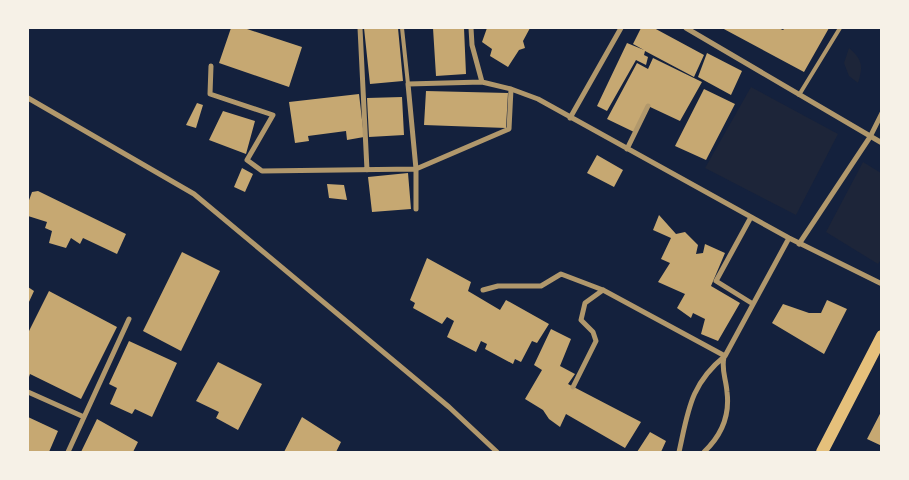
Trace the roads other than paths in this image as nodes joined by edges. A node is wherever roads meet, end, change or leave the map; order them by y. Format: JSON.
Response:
{"nodes":[{"id":1,"x":360,"y":28,"type":"edge"},
{"id":2,"x":402,"y":28,"type":"edge"},
{"id":3,"x":471,"y":28,"type":"edge"},
{"id":4,"x":621,"y":28,"type":"edge"},
{"id":5,"x":686,"y":28,"type":"edge"},
{"id":6,"x":840,"y":28,"type":"edge"},
{"id":7,"x":211,"y":66,"type":"dead end"},
{"id":8,"x":482,"y":82,"type":"junction"},
{"id":9,"x":408,"y":84,"type":"junction"},
{"id":10,"x":511,"y":88,"type":"junction"},
{"id":11,"x":799,"y":95,"type":"junction"},
{"id":12,"x":28,"y":98,"type":"edge"},
{"id":13,"x":648,"y":106,"type":"dead end"},
{"id":14,"x":882,"y":113,"type":"edge"},
{"id":15,"x":570,"y":118,"type":"junction"},
{"id":16,"x":870,"y":137,"type":"junction"},
{"id":17,"x":882,"y":143,"type":"edge"},
{"id":18,"x":627,"y":149,"type":"junction"},
{"id":19,"x":416,"y":169,"type":"junction"},
{"id":20,"x":367,"y":170,"type":"junction"},
{"id":21,"x":416,"y":210,"type":"dead end"},
{"id":22,"x":751,"y":217,"type":"junction"},
{"id":23,"x":789,"y":238,"type":"junction"},
{"id":24,"x":799,"y":244,"type":"junction"},
{"id":25,"x":882,"y":284,"type":"edge"},
{"id":26,"x":483,"y":290,"type":"dead end"},
{"id":27,"x":603,"y":290,"type":"junction"},
{"id":28,"x":753,"y":304,"type":"junction"},
{"id":29,"x":128,"y":319,"type":"dead end"},
{"id":30,"x":882,"y":336,"type":"edge"},
{"id":31,"x":725,"y":356,"type":"junction"},
{"id":32,"x":574,"y":387,"type":"dead end"},
{"id":33,"x":28,"y":392,"type":"edge"},
{"id":34,"x":84,"y":416,"type":"junction"},
{"id":35,"x":68,"y":452,"type":"edge"},
{"id":36,"x":497,"y":452,"type":"edge"},
{"id":37,"x":679,"y":452,"type":"edge"},
{"id":38,"x":704,"y":452,"type":"edge"},
{"id":39,"x":822,"y":452,"type":"edge"}],
"edges":[{"from":1,"to":20,"type":"street"},
{"from":2,"to":9,"type":"lane"},
{"from":3,"to":8,"type":"street"},
{"from":4,"to":15,"type":"street"},
{"from":5,"to":11,"type":"street"},
{"from":6,"to":11,"type":"lane"},
{"from":7,"to":20,"type":"street"},
{"from":8,"to":9,"type":"street"},
{"from":8,"to":10,"type":"street"},
{"from":9,"to":19,"type":"street"},
{"from":10,"to":15,"type":"street"},
{"from":10,"to":19,"type":"street"},
{"from":11,"to":16,"type":"street"},
{"from":12,"to":36,"type":"street"},
{"from":13,"to":18,"type":"street"},
{"from":14,"to":16,"type":"street"},
{"from":15,"to":18,"type":"street"},
{"from":16,"to":17,"type":"street"},
{"from":16,"to":24,"type":"street"},
{"from":18,"to":22,"type":"street"},
{"from":19,"to":20,"type":"street"},
{"from":19,"to":21,"type":"street"},
{"from":22,"to":23,"type":"street"},
{"from":22,"to":28,"type":"street"},
{"from":23,"to":24,"type":"street"},
{"from":23,"to":28,"type":"street"},
{"from":24,"to":25,"type":"street"},
{"from":26,"to":27,"type":"street"},
{"from":27,"to":31,"type":"street"},
{"from":27,"to":32,"type":"street"},
{"from":28,"to":31,"type":"street"},
{"from":29,"to":34,"type":"street"},
{"from":30,"to":39,"type":"main road"},
{"from":31,"to":37,"type":"street"},
{"from":31,"to":38,"type":"street"},
{"from":33,"to":34,"type":"street"},
{"from":34,"to":35,"type":"street"}]}
